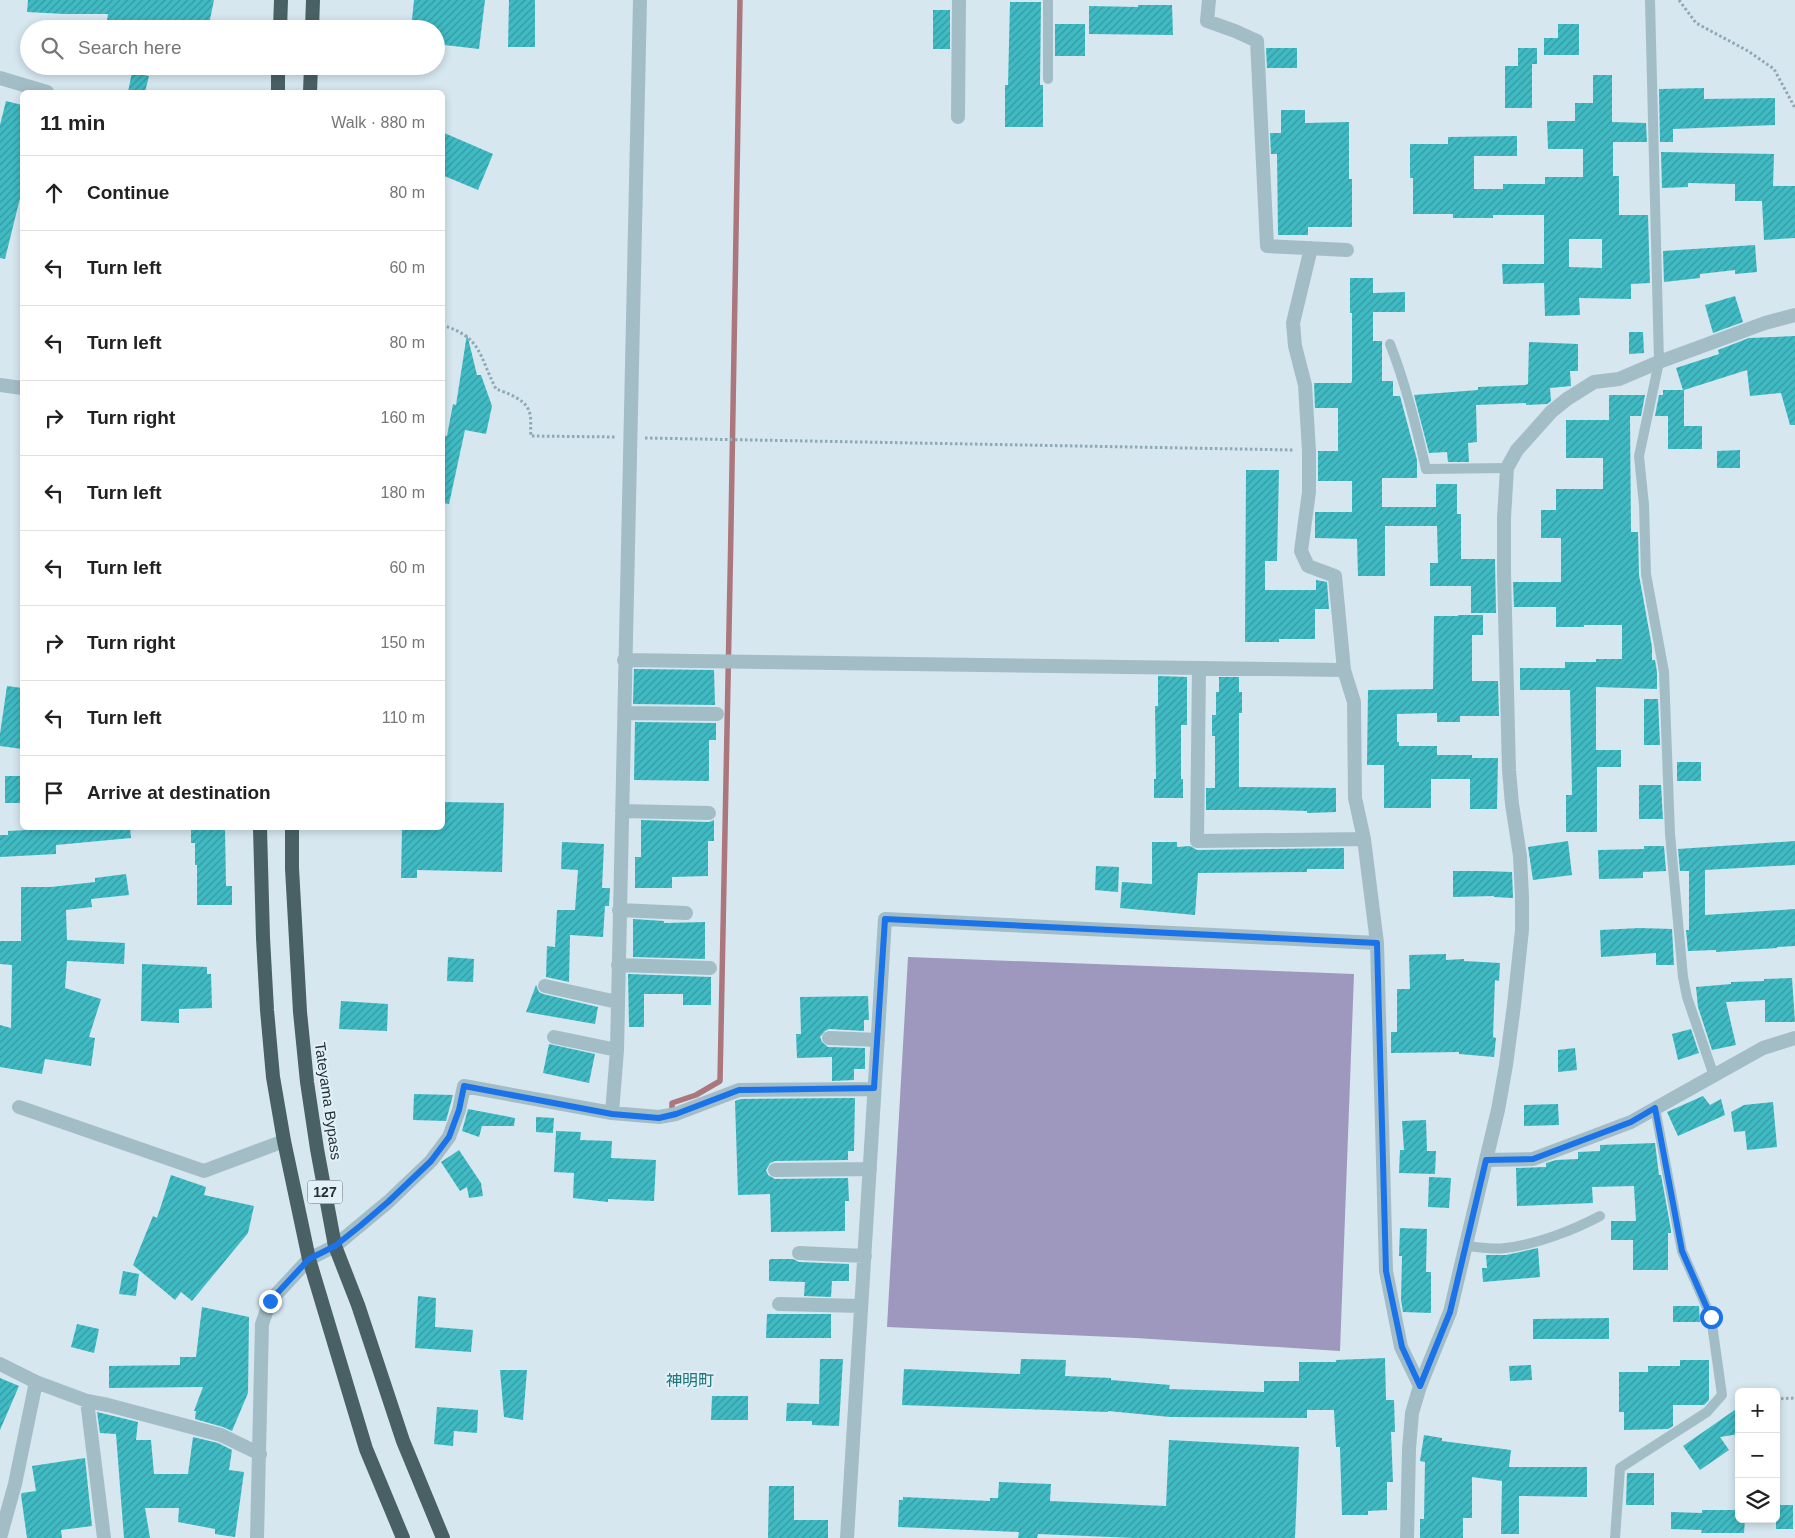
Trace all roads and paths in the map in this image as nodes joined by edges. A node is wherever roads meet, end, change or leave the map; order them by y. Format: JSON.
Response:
{"nodes":[{"id":1,"x":281,"y":0,"type":"edge"},
{"id":2,"x":313,"y":0,"type":"edge"},
{"id":3,"x":640,"y":0,"type":"edge"},
{"id":4,"x":959,"y":0,"type":"edge"},
{"id":5,"x":1048,"y":0,"type":"edge"},
{"id":6,"x":1209,"y":0,"type":"edge"},
{"id":7,"x":1650,"y":0,"type":"edge"},
{"id":8,"x":1679,"y":0,"type":"edge"},
{"id":9,"x":280,"y":20,"type":"edge"},
{"id":10,"x":312,"y":20,"type":"edge"},
{"id":11,"x":278,"y":75,"type":"edge"},
{"id":12,"x":311,"y":75,"type":"edge"},
{"id":13,"x":0,"y":78,"type":"edge"},
{"id":14,"x":1048,"y":79,"type":"dead end"},
{"id":15,"x":41,"y":90,"type":"edge"},
{"id":16,"x":278,"y":90,"type":"edge"},
{"id":17,"x":310,"y":90,"type":"edge"},
{"id":18,"x":1795,"y":108,"type":"edge"},
{"id":19,"x":958,"y":117,"type":"dead end"},
{"id":20,"x":1311,"y":248,"type":"junction"},
{"id":21,"x":1347,"y":250,"type":"dead end"},
{"id":22,"x":1795,"y":315,"type":"edge"},
{"id":23,"x":445,"y":326,"type":"edge"},
{"id":24,"x":1390,"y":344,"type":"dead end"},
{"id":25,"x":1659,"y":362,"type":"junction"},
{"id":26,"x":0,"y":385,"type":"edge"},
{"id":27,"x":20,"y":388,"type":"edge"},
{"id":28,"x":631,"y":438,"type":"junction"},
{"id":29,"x":1309,"y":451,"type":"junction"},
{"id":30,"x":1507,"y":468,"type":"junction"},
{"id":31,"x":624,"y":660,"type":"junction"},
{"id":32,"x":1200,"y":668,"type":"junction"},
{"id":33,"x":1344,"y":670,"type":"junction"},
{"id":34,"x":625,"y":713,"type":"junction"},
{"id":35,"x":717,"y":714,"type":"dead end"},
{"id":36,"x":622,"y":811,"type":"junction"},
{"id":37,"x":710,"y":813,"type":"dead end"},
{"id":38,"x":260,"y":830,"type":"edge"},
{"id":39,"x":292,"y":830,"type":"edge"},
{"id":40,"x":1364,"y":839,"type":"junction"},
{"id":41,"x":619,"y":910,"type":"junction"},
{"id":42,"x":686,"y":913,"type":"dead end"},
{"id":43,"x":1377,"y":943,"type":"junction"},
{"id":44,"x":618,"y":965,"type":"junction"},
{"id":45,"x":710,"y":968,"type":"dead end"},
{"id":46,"x":545,"y":986,"type":"dead end"},
{"id":47,"x":616,"y":1002,"type":"junction"},
{"id":48,"x":554,"y":1037,"type":"dead end"},
{"id":49,"x":829,"y":1038,"type":"dead end"},
{"id":50,"x":1795,"y":1038,"type":"edge"},
{"id":51,"x":878,"y":1040,"type":"junction"},
{"id":52,"x":616,"y":1050,"type":"junction"},
{"id":53,"x":1714,"y":1076,"type":"junction"},
{"id":54,"x":874,"y":1088,"type":"junction"},
{"id":55,"x":18,"y":1107,"type":"dead end"},
{"id":56,"x":1655,"y":1108,"type":"junction"},
{"id":57,"x":612,"y":1114,"type":"junction"},
{"id":58,"x":284,"y":1141,"type":"junction"},
{"id":59,"x":1486,"y":1160,"type":"junction"},
{"id":60,"x":775,"y":1170,"type":"dead end"},
{"id":61,"x":870,"y":1170,"type":"junction"},
{"id":62,"x":1600,"y":1216,"type":"dead end"},
{"id":63,"x":335,"y":1246,"type":"junction"},
{"id":64,"x":1467,"y":1246,"type":"junction"},
{"id":65,"x":799,"y":1252,"type":"dead end"},
{"id":66,"x":865,"y":1256,"type":"junction"},
{"id":67,"x":309,"y":1259,"type":"junction"},
{"id":68,"x":779,"y":1304,"type":"dead end"},
{"id":69,"x":861,"y":1306,"type":"junction"},
{"id":70,"x":0,"y":1364,"type":"edge"},
{"id":71,"x":36,"y":1382,"type":"junction"},
{"id":72,"x":1420,"y":1386,"type":"junction"},
{"id":73,"x":1795,"y":1398,"type":"edge"},
{"id":74,"x":1780,"y":1399,"type":"edge"},
{"id":75,"x":87,"y":1401,"type":"junction"},
{"id":76,"x":260,"y":1454,"type":"junction"},
{"id":77,"x":0,"y":1538,"type":"edge"},
{"id":78,"x":104,"y":1538,"type":"edge"},
{"id":79,"x":257,"y":1538,"type":"edge"},
{"id":80,"x":403,"y":1538,"type":"edge"},
{"id":81,"x":443,"y":1538,"type":"edge"},
{"id":82,"x":847,"y":1538,"type":"edge"},
{"id":83,"x":1407,"y":1538,"type":"edge"},
{"id":84,"x":1614,"y":1538,"type":"edge"}],
"edges":[{"from":1,"to":9,"type":"highway"},
{"from":2,"to":10,"type":"highway"},
{"from":3,"to":28,"type":"street"},
{"from":4,"to":19,"type":"street"},
{"from":5,"to":14,"type":"lane"},
{"from":6,"to":20,"type":"street"},
{"from":7,"to":25,"type":"lane"},
{"from":8,"to":18,"type":"path"},
{"from":11,"to":16,"type":"highway"},
{"from":12,"to":17,"type":"highway"},
{"from":13,"to":15,"type":"street"},
{"from":20,"to":21,"type":"street"},
{"from":20,"to":29,"type":"street"},
{"from":22,"to":25,"type":"street"},
{"from":23,"to":28,"type":"path"},
{"from":24,"to":30,"type":"lane"},
{"from":25,"to":30,"type":"street"},
{"from":25,"to":53,"type":"lane"},
{"from":26,"to":27,"type":"street"},
{"from":28,"to":29,"type":"path"},
{"from":28,"to":31,"type":"street"},
{"from":29,"to":33,"type":"street"},
{"from":30,"to":59,"type":"street"},
{"from":31,"to":32,"type":"street"},
{"from":31,"to":34,"type":"street"},
{"from":32,"to":33,"type":"street"},
{"from":32,"to":40,"type":"street"},
{"from":33,"to":40,"type":"street"},
{"from":34,"to":35,"type":"street"},
{"from":34,"to":36,"type":"street"},
{"from":36,"to":37,"type":"street"},
{"from":36,"to":41,"type":"street"},
{"from":38,"to":58,"type":"highway","number":"127"},
{"from":39,"to":63,"type":"highway","name":"Tateyama Bypass","number":"127"},
{"from":40,"to":43,"type":"street"},
{"from":41,"to":42,"type":"street"},
{"from":41,"to":44,"type":"street"},
{"from":43,"to":51,"type":"street"},
{"from":43,"to":72,"type":"street"},
{"from":44,"to":45,"type":"street"},
{"from":44,"to":47,"type":"street"},
{"from":46,"to":47,"type":"street"},
{"from":47,"to":52,"type":"street"},
{"from":48,"to":52,"type":"street"},
{"from":49,"to":51,"type":"street"},
{"from":50,"to":53,"type":"street"},
{"from":51,"to":54,"type":"street"},
{"from":52,"to":57,"type":"street"},
{"from":53,"to":56,"type":"street"},
{"from":54,"to":57,"type":"street"},
{"from":54,"to":61,"type":"street"},
{"from":55,"to":58,"type":"street"},
{"from":56,"to":59,"type":"street"},
{"from":56,"to":84,"type":"lane"},
{"from":57,"to":63,"type":"street"},
{"from":58,"to":67,"type":"highway","number":"127"},
{"from":59,"to":64,"type":"street"},
{"from":60,"to":61,"type":"street"},
{"from":61,"to":66,"type":"street"},
{"from":62,"to":64,"type":"lane"},
{"from":63,"to":67,"type":"street"},
{"from":63,"to":81,"type":"highway","name":"Tateyama Bypass","number":"127"},
{"from":64,"to":72,"type":"street"},
{"from":65,"to":66,"type":"street"},
{"from":66,"to":69,"type":"street"},
{"from":67,"to":76,"type":"street"},
{"from":67,"to":80,"type":"highway","number":"127"},
{"from":68,"to":69,"type":"street"},
{"from":69,"to":82,"type":"street"},
{"from":70,"to":71,"type":"street"},
{"from":71,"to":75,"type":"street"},
{"from":71,"to":77,"type":"street"},
{"from":72,"to":83,"type":"street"},
{"from":73,"to":74,"type":"path"},
{"from":75,"to":76,"type":"street"},
{"from":75,"to":78,"type":"street"},
{"from":76,"to":79,"type":"street"}]}
